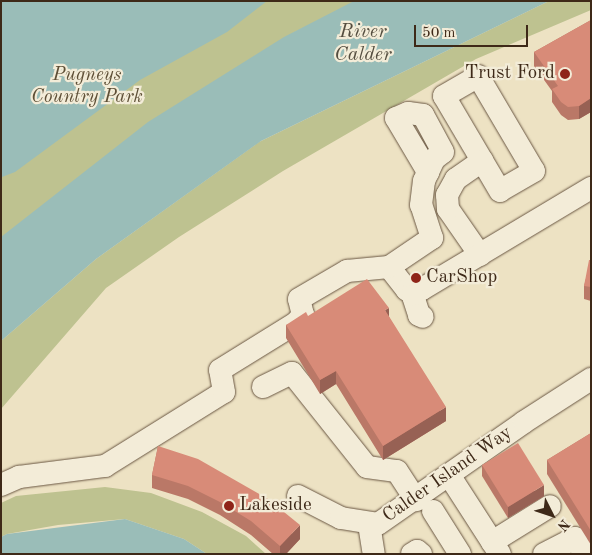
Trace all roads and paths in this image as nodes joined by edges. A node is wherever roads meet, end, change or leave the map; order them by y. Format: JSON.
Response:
{"nodes":[{"id":1,"x":482,"y":161,"type":"junction"},
{"id":2,"x":428,"y":172,"type":"dead end"},
{"id":3,"x":591,"y":188,"type":"edge"},
{"id":4,"x":480,"y":255,"type":"junction"},
{"id":5,"x":389,"y":267,"type":"junction"},
{"id":6,"x":423,"y":287,"type":"junction"},
{"id":7,"x":424,"y":317,"type":"dead end"},
{"id":8,"x":589,"y":386,"type":"edge"},
{"id":9,"x":263,"y":387,"type":"dead end"},
{"id":10,"x":449,"y":475,"type":"junction"},
{"id":11,"x":1,"y":485,"type":"edge"},
{"id":12,"x":298,"y":496,"type":"dead end"},
{"id":13,"x":424,"y":505,"type":"junction"},
{"id":14,"x":550,"y":506,"type":"dead end"},
{"id":15,"x":368,"y":524,"type":"junction"},
{"id":16,"x":496,"y":548,"type":"edge"},
{"id":17,"x":374,"y":554,"type":"edge"},
{"id":18,"x":412,"y":554,"type":"edge"},
{"id":19,"x":421,"y":554,"type":"edge"},
{"id":20,"x":460,"y":554,"type":"edge"},
{"id":21,"x":544,"y":554,"type":"edge"},
{"id":22,"x":585,"y":554,"type":"edge"}],
"edges":[{"from":1,"to":1,"type":"street"},
{"from":1,"to":4,"type":"street"},
{"from":2,"to":5,"type":"street"},
{"from":3,"to":4,"type":"street"},
{"from":4,"to":6,"type":"street"},
{"from":5,"to":6,"type":"street"},
{"from":5,"to":11,"type":"street"},
{"from":6,"to":7,"type":"street"},
{"from":8,"to":10,"type":"street","name":"Calder Island Way"},
{"from":9,"to":13,"type":"street"},
{"from":10,"to":13,"type":"street","name":"Calder Island Way"},
{"from":10,"to":16,"type":"street"},
{"from":12,"to":15,"type":"street","name":"Calder Island Way"},
{"from":13,"to":15,"type":"street","name":"Calder Island Way"},
{"from":13,"to":20,"type":"street"},
{"from":14,"to":16,"type":"street"},
{"from":15,"to":17,"type":"street"},
{"from":18,"to":19,"type":"street"},
{"from":21,"to":22,"type":"street"}]}
